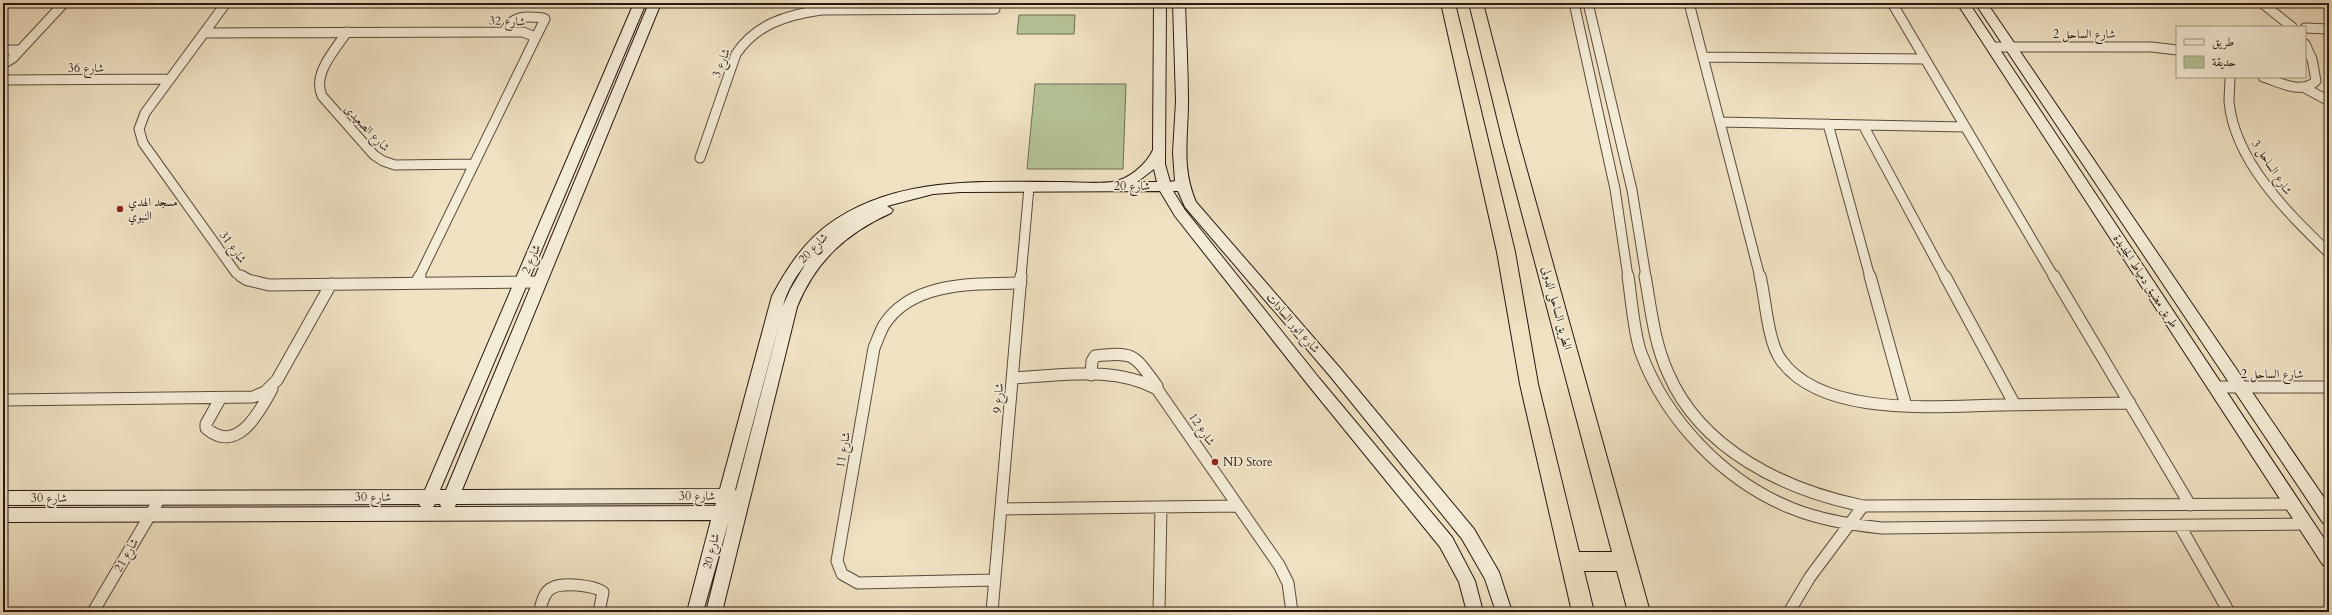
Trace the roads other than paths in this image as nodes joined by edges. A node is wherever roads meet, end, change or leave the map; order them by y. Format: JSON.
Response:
{"nodes":[{"id":1,"x":64,"y":3,"type":"edge"},
{"id":2,"x":226,"y":3,"type":"edge"},
{"id":3,"x":640,"y":3,"type":"edge"},
{"id":4,"x":654,"y":3,"type":"edge"},
{"id":5,"x":1160,"y":3,"type":"edge"},
{"id":6,"x":1179,"y":3,"type":"edge"},
{"id":7,"x":1448,"y":3,"type":"edge"},
{"id":8,"x":1476,"y":3,"type":"edge"},
{"id":9,"x":1574,"y":3,"type":"edge"},
{"id":10,"x":1588,"y":3,"type":"edge"},
{"id":11,"x":1689,"y":3,"type":"edge"},
{"id":12,"x":1892,"y":3,"type":"edge"},
{"id":13,"x":1962,"y":3,"type":"edge"},
{"id":14,"x":1981,"y":3,"type":"edge"},
{"id":15,"x":2262,"y":3,"type":"edge"},
{"id":16,"x":996,"y":9,"type":"dead end"},
{"id":17,"x":2291,"y":26,"type":"edge"},
{"id":18,"x":2306,"y":28,"type":"edge"},
{"id":19,"x":2329,"y":29,"type":"edge"},
{"id":20,"x":347,"y":32,"type":"junction"},
{"id":21,"x":504,"y":32,"type":"junction"},
{"id":22,"x":204,"y":33,"type":"junction"},
{"id":23,"x":534,"y":41,"type":"junction"},
{"id":24,"x":2306,"y":46,"type":"edge"},
{"id":25,"x":1992,"y":47,"type":"junction"},
{"id":26,"x":2011,"y":47,"type":"junction"},
{"id":27,"x":3,"y":50,"type":"edge"},
{"id":28,"x":20,"y":50,"type":"junction"},
{"id":29,"x":2176,"y":50,"type":"edge"},
{"id":30,"x":1703,"y":57,"type":"junction"},
{"id":31,"x":1925,"y":60,"type":"junction"},
{"id":32,"x":3,"y":64,"type":"edge"},
{"id":33,"x":624,"y":77,"type":"junction"},
{"id":34,"x":608,"y":78,"type":"junction"},
{"id":35,"x":2230,"y":78,"type":"edge"},
{"id":36,"x":2267,"y":78,"type":"edge"},
{"id":37,"x":170,"y":79,"type":"junction"},
{"id":38,"x":3,"y":80,"type":"edge"},
{"id":39,"x":2302,"y":87,"type":"junction"},
{"id":40,"x":2329,"y":101,"type":"edge"},
{"id":41,"x":1720,"y":122,"type":"junction"},
{"id":42,"x":1828,"y":124,"type":"junction"},
{"id":43,"x":1863,"y":125,"type":"junction"},
{"id":44,"x":1965,"y":127,"type":"junction"},
{"id":45,"x":1159,"y":150,"type":"junction"},
{"id":46,"x":700,"y":158,"type":"dead end"},
{"id":47,"x":474,"y":164,"type":"junction"},
{"id":48,"x":1103,"y":186,"type":"junction"},
{"id":49,"x":1166,"y":190,"type":"junction"},
{"id":50,"x":1184,"y":190,"type":"junction"},
{"id":51,"x":1029,"y":191,"type":"junction"},
{"id":52,"x":2329,"y":253,"type":"edge"},
{"id":53,"x":521,"y":282,"type":"junction"},
{"id":54,"x":540,"y":282,"type":"junction"},
{"id":55,"x":416,"y":283,"type":"junction"},
{"id":56,"x":1021,"y":283,"type":"junction"},
{"id":57,"x":331,"y":284,"type":"junction"},
{"id":58,"x":1335,"y":372,"type":"junction"},
{"id":59,"x":1091,"y":376,"type":"junction"},
{"id":60,"x":1013,"y":378,"type":"junction"},
{"id":61,"x":277,"y":380,"type":"junction"},
{"id":62,"x":1314,"y":382,"type":"junction"},
{"id":63,"x":2215,"y":387,"type":"junction"},
{"id":64,"x":2240,"y":387,"type":"junction"},
{"id":65,"x":2329,"y":387,"type":"edge"},
{"id":66,"x":1162,"y":394,"type":"junction"},
{"id":67,"x":220,"y":399,"type":"junction"},
{"id":68,"x":3,"y":400,"type":"edge"},
{"id":69,"x":2130,"y":403,"type":"junction"},
{"id":70,"x":2015,"y":405,"type":"junction"},
{"id":71,"x":1906,"y":406,"type":"junction"},
{"id":72,"x":725,"y":496,"type":"junction"},
{"id":73,"x":743,"y":496,"type":"junction"},
{"id":74,"x":430,"y":497,"type":"junction"},
{"id":75,"x":452,"y":497,"type":"junction"},
{"id":76,"x":3,"y":498,"type":"edge"},
{"id":77,"x":160,"y":498,"type":"junction"},
{"id":78,"x":2292,"y":504,"type":"junction"},
{"id":79,"x":2190,"y":505,"type":"junction"},
{"id":80,"x":1238,"y":506,"type":"junction"},
{"id":81,"x":1863,"y":506,"type":"junction"},
{"id":82,"x":1161,"y":507,"type":"junction"},
{"id":83,"x":1001,"y":510,"type":"junction"},
{"id":84,"x":739,"y":513,"type":"junction"},
{"id":85,"x":422,"y":514,"type":"junction"},
{"id":86,"x":444,"y":514,"type":"junction"},
{"id":87,"x":721,"y":514,"type":"junction"},
{"id":88,"x":3,"y":515,"type":"edge"},
{"id":89,"x":149,"y":515,"type":"junction"},
{"id":90,"x":2329,"y":518,"type":"edge"},
{"id":91,"x":1848,"y":524,"type":"junction"},
{"id":92,"x":2306,"y":524,"type":"junction"},
{"id":93,"x":2180,"y":526,"type":"junction"},
{"id":94,"x":2329,"y":560,"type":"edge"},
{"id":95,"x":1626,"y":561,"type":"junction"},
{"id":96,"x":1571,"y":562,"type":"junction"},
{"id":97,"x":995,"y":580,"type":"junction"},
{"id":98,"x":93,"y":612,"type":"edge"},
{"id":99,"x":539,"y":612,"type":"edge"},
{"id":100,"x":599,"y":612,"type":"edge"},
{"id":101,"x":695,"y":612,"type":"edge"},
{"id":102,"x":714,"y":612,"type":"edge"},
{"id":103,"x":992,"y":612,"type":"edge"},
{"id":104,"x":1159,"y":612,"type":"edge"},
{"id":105,"x":1292,"y":612,"type":"edge"},
{"id":106,"x":1475,"y":612,"type":"edge"},
{"id":107,"x":1504,"y":612,"type":"edge"},
{"id":108,"x":1583,"y":612,"type":"edge"},
{"id":109,"x":1639,"y":612,"type":"edge"},
{"id":110,"x":1789,"y":612,"type":"edge"},
{"id":111,"x":2230,"y":612,"type":"edge"}],
"edges":[{"from":1,"to":28,"type":"street"},
{"from":2,"to":22,"type":"street","name":"شارع 31"},
{"from":3,"to":34,"type":"street","name":"شارع 2"},
{"from":4,"to":33,"type":"street","name":"شارع 2"},
{"from":5,"to":45,"type":"street","name":"شارع انور السادات"},
{"from":6,"to":50,"type":"street","name":"شارع انور السادات"},
{"from":7,"to":96,"type":"highway"},
{"from":8,"to":95,"type":"highway","name":"الطريق الساحلى الدولى"},
{"from":9,"to":91,"type":"street"},
{"from":10,"to":81,"type":"street"},
{"from":11,"to":30,"type":"street"},
{"from":12,"to":31,"type":"street"},
{"from":13,"to":25,"type":"street","name":"طريق مضيق دمياط الجديدة"},
{"from":14,"to":26,"type":"street","name":"طريق مضيق دمياط الجديدة"},
{"from":15,"to":17,"type":"street"},
{"from":16,"to":46,"type":"street","name":"شارع 3"},
{"from":18,"to":19,"type":"street"},
{"from":20,"to":21,"type":"street","name":"شارع 32"},
{"from":20,"to":22,"type":"street","name":"شارع 32"},
{"from":20,"to":47,"type":"street","name":"شارع الصعيدى"},
{"from":21,"to":23,"type":"street","name":"شارع 32"},
{"from":21,"to":23,"type":"street"},
{"from":22,"to":37,"type":"street","name":"شارع 31"},
{"from":23,"to":47,"type":"street","name":"شارع 32"},
{"from":24,"to":39,"type":"street"},
{"from":25,"to":26,"type":"street","name":"شارع الساحل 2"},
{"from":25,"to":63,"type":"street","name":"طريق مضيق دمياط الجديدة"},
{"from":26,"to":29,"type":"street","name":"شارع الساحل 2"},
{"from":26,"to":64,"type":"street","name":"طريق مضيق دمياط الجديدة"},
{"from":27,"to":28,"type":"street"},
{"from":28,"to":32,"type":"street"},
{"from":30,"to":31,"type":"street"},
{"from":30,"to":41,"type":"street"},
{"from":31,"to":44,"type":"street"},
{"from":33,"to":34,"type":"street"},
{"from":33,"to":54,"type":"street","name":"شارع 2"},
{"from":34,"to":53,"type":"street","name":"شارع 2"},
{"from":35,"to":52,"type":"street","name":"شارع الساحل 3"},
{"from":36,"to":39,"type":"street"},
{"from":37,"to":38,"type":"street","name":"شارع 36"},
{"from":37,"to":57,"type":"street","name":"شارع 31"},
{"from":39,"to":40,"type":"street"},
{"from":41,"to":42,"type":"street"},
{"from":41,"to":71,"type":"street"},
{"from":42,"to":43,"type":"street"},
{"from":42,"to":71,"type":"street"},
{"from":43,"to":44,"type":"street"},
{"from":43,"to":70,"type":"street"},
{"from":44,"to":69,"type":"street"},
{"from":45,"to":48,"type":"street"},
{"from":45,"to":49,"type":"street","name":"شارع انور السادات"},
{"from":47,"to":55,"type":"street","name":"شارع 32"},
{"from":48,"to":49,"type":"street","name":"شارع 20"},
{"from":48,"to":51,"type":"street","name":"شارع 20"},
{"from":49,"to":50,"type":"street","name":"شارع 20"},
{"from":49,"to":51,"type":"street","name":"شارع 20"},
{"from":49,"to":62,"type":"street","name":"شارع انور السادات"},
{"from":50,"to":58,"type":"street","name":"شارع انور السادات"},
{"from":51,"to":56,"type":"street","name":"شارع 9"},
{"from":51,"to":72,"type":"street","name":"شارع 20"},
{"from":51,"to":73,"type":"street","name":"شارع 20"},
{"from":53,"to":54,"type":"street","name":"شارع 31"},
{"from":53,"to":55,"type":"street","name":"شارع 31"},
{"from":53,"to":74,"type":"street","name":"شارع 2"},
{"from":54,"to":75,"type":"street","name":"شارع 2"},
{"from":55,"to":57,"type":"street","name":"شارع 31"},
{"from":56,"to":60,"type":"street","name":"شارع 9"},
{"from":56,"to":97,"type":"street","name":"شارع 11"},
{"from":57,"to":61,"type":"street"},
{"from":58,"to":62,"type":"street"},
{"from":58,"to":107,"type":"street","name":"شارع انور السادات"},
{"from":59,"to":60,"type":"street","name":"شارع 12"},
{"from":59,"to":66,"type":"street","name":"شارع 12"},
{"from":59,"to":66,"type":"street"},
{"from":60,"to":83,"type":"street","name":"شارع 9"},
{"from":61,"to":67,"type":"street"},
{"from":61,"to":67,"type":"street"},
{"from":62,"to":106,"type":"street","name":"شارع انور السادات"},
{"from":63,"to":64,"type":"street","name":"شارع الساحل 2"},
{"from":63,"to":78,"type":"street","name":"طريق مضيق دمياط الجديدة"},
{"from":64,"to":65,"type":"street","name":"شارع الساحل 2"},
{"from":64,"to":90,"type":"street","name":"طريق مضيق دمياط الجديدة"},
{"from":66,"to":80,"type":"street","name":"شارع 12"},
{"from":67,"to":68,"type":"street"},
{"from":69,"to":70,"type":"street"},
{"from":69,"to":79,"type":"street"},
{"from":70,"to":71,"type":"street"},
{"from":72,"to":73,"type":"street","name":"شارع 30"},
{"from":72,"to":75,"type":"street","name":"شارع 30"},
{"from":72,"to":87,"type":"street","name":"شارع 20"},
{"from":73,"to":84,"type":"street","name":"شارع 20"},
{"from":74,"to":75,"type":"street","name":"شارع 30"},
{"from":74,"to":77,"type":"street","name":"شارع 30"},
{"from":74,"to":85,"type":"street","name":"شارع 2"},
{"from":75,"to":86,"type":"street","name":"شارع 2"},
{"from":76,"to":77,"type":"street","name":"شارع 30"},
{"from":77,"to":89,"type":"street","name":"شارع 21"},
{"from":78,"to":79,"type":"street"},
{"from":78,"to":92,"type":"street","name":"طريق مضيق دمياط الجديدة"},
{"from":79,"to":81,"type":"street"},
{"from":80,"to":82,"type":"street"},
{"from":80,"to":105,"type":"street","name":"شارع 12"},
{"from":81,"to":91,"type":"street"},
{"from":82,"to":83,"type":"street"},
{"from":82,"to":104,"type":"street"},
{"from":83,"to":97,"type":"street","name":"شارع 9"},
{"from":84,"to":87,"type":"street","name":"شارع 30"},
{"from":84,"to":102,"type":"street","name":"شارع 20"},
{"from":85,"to":86,"type":"street","name":"شارع 30"},
{"from":85,"to":89,"type":"street","name":"شارع 30"},
{"from":86,"to":87,"type":"street","name":"شارع 30"},
{"from":87,"to":101,"type":"street","name":"شارع 20"},
{"from":88,"to":89,"type":"street","name":"شارع 30"},
{"from":89,"to":98,"type":"street","name":"شارع 21"},
{"from":91,"to":93,"type":"street"},
{"from":91,"to":110,"type":"street"},
{"from":92,"to":93,"type":"street"},
{"from":92,"to":94,"type":"street","name":"طريق مضيق دمياط الجديدة"},
{"from":93,"to":111,"type":"street"},
{"from":95,"to":96,"type":"highway"},
{"from":95,"to":109,"type":"highway","name":"الطريق الساحلى الدولى"},
{"from":96,"to":108,"type":"highway"},
{"from":97,"to":103,"type":"street","name":"شارع 9"},
{"from":99,"to":100,"type":"street"}]}
